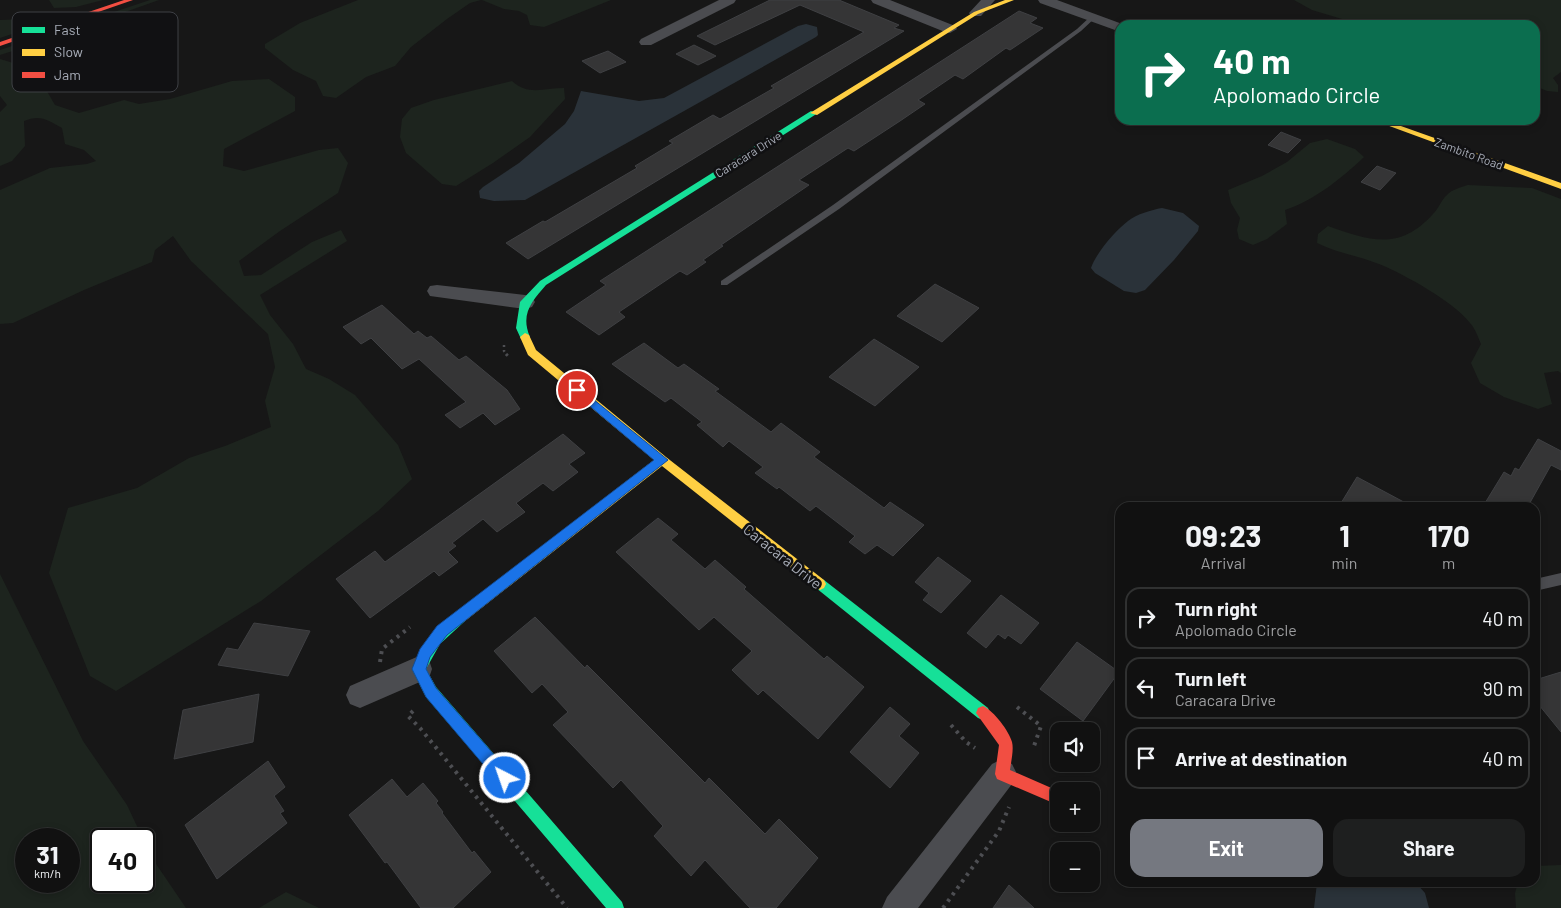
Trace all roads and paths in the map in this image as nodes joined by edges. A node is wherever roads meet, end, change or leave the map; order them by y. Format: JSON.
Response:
{"nodes":[{"id":1,"x":130,"y":0,"type":"edge"},
{"id":2,"x":730,"y":0,"type":"edge"},
{"id":3,"x":878,"y":0,"type":"edge"},
{"id":4,"x":988,"y":0,"type":"edge"},
{"id":5,"x":1011,"y":0,"type":"edge"},
{"id":6,"x":1044,"y":0,"type":"edge"},
{"id":7,"x":95,"y":12,"type":"edge"},
{"id":8,"x":976,"y":13,"type":"junction"},
{"id":9,"x":1093,"y":17,"type":"junction"},
{"id":10,"x":1115,"y":25,"type":"edge"},
{"id":11,"x":950,"y":29,"type":"junction"},
{"id":12,"x":12,"y":40,"type":"edge"},
{"id":13,"x":646,"y":42,"type":"dead end"},
{"id":14,"x":0,"y":44,"type":"edge"},
{"id":15,"x":1391,"y":125,"type":"edge"},
{"id":16,"x":1561,"y":186,"type":"edge"},
{"id":17,"x":724,"y":282,"type":"dead end"},
{"id":18,"x":437,"y":291,"type":"dead end"},
{"id":19,"x":525,"y":302,"type":"junction"},
{"id":20,"x":504,"y":342,"type":"dead end"},
{"id":21,"x":511,"y":359,"type":"dead end"},
{"id":22,"x":662,"y":460,"type":"junction"},
{"id":23,"x":1561,"y":579,"type":"edge"},
{"id":24,"x":1540,"y":584,"type":"edge"},
{"id":25,"x":425,"y":681,"type":"junction"},
{"id":26,"x":360,"y":695,"type":"dead end"},
{"id":27,"x":1010,"y":702,"type":"dead end"},
{"id":28,"x":950,"y":725,"type":"dead end"},
{"id":29,"x":1009,"y":772,"type":"junction"},
{"id":30,"x":1050,"y":795,"type":"dead end"},
{"id":31,"x":567,"y":908,"type":"edge"},
{"id":32,"x":616,"y":908,"type":"edge"},
{"id":33,"x":898,"y":908,"type":"edge"},
{"id":34,"x":943,"y":908,"type":"edge"}],
"edges":[{"from":1,"to":7,"type":"street"},
{"from":2,"to":13,"type":"street"},
{"from":3,"to":11,"type":"street"},
{"from":4,"to":8,"type":"street","name":"Caracara Drive"},
{"from":5,"to":8,"type":"street","name":"Caracara Drive"},
{"from":6,"to":9,"type":"street"},
{"from":8,"to":11,"type":"street","name":"Caracara Drive"},
{"from":9,"to":10,"type":"street"},
{"from":9,"to":17,"type":"lane"},
{"from":11,"to":19,"type":"street","name":"Caracara Drive"},
{"from":12,"to":14,"type":"street"},
{"from":15,"to":16,"type":"street","name":"Zambito Road"},
{"from":18,"to":19,"type":"street"},
{"from":19,"to":22,"type":"street","name":"Caracara Drive"},
{"from":20,"to":21,"type":"path"},
{"from":22,"to":25,"type":"street"},
{"from":22,"to":29,"type":"street","name":"Caracara Drive"},
{"from":23,"to":24,"type":"lane"},
{"from":25,"to":26,"type":"street"},
{"from":25,"to":31,"type":"path"},
{"from":25,"to":32,"type":"street"},
{"from":27,"to":29,"type":"path"},
{"from":28,"to":29,"type":"path"},
{"from":29,"to":30,"type":"street"},
{"from":29,"to":33,"type":"street"},
{"from":29,"to":34,"type":"path"}]}
